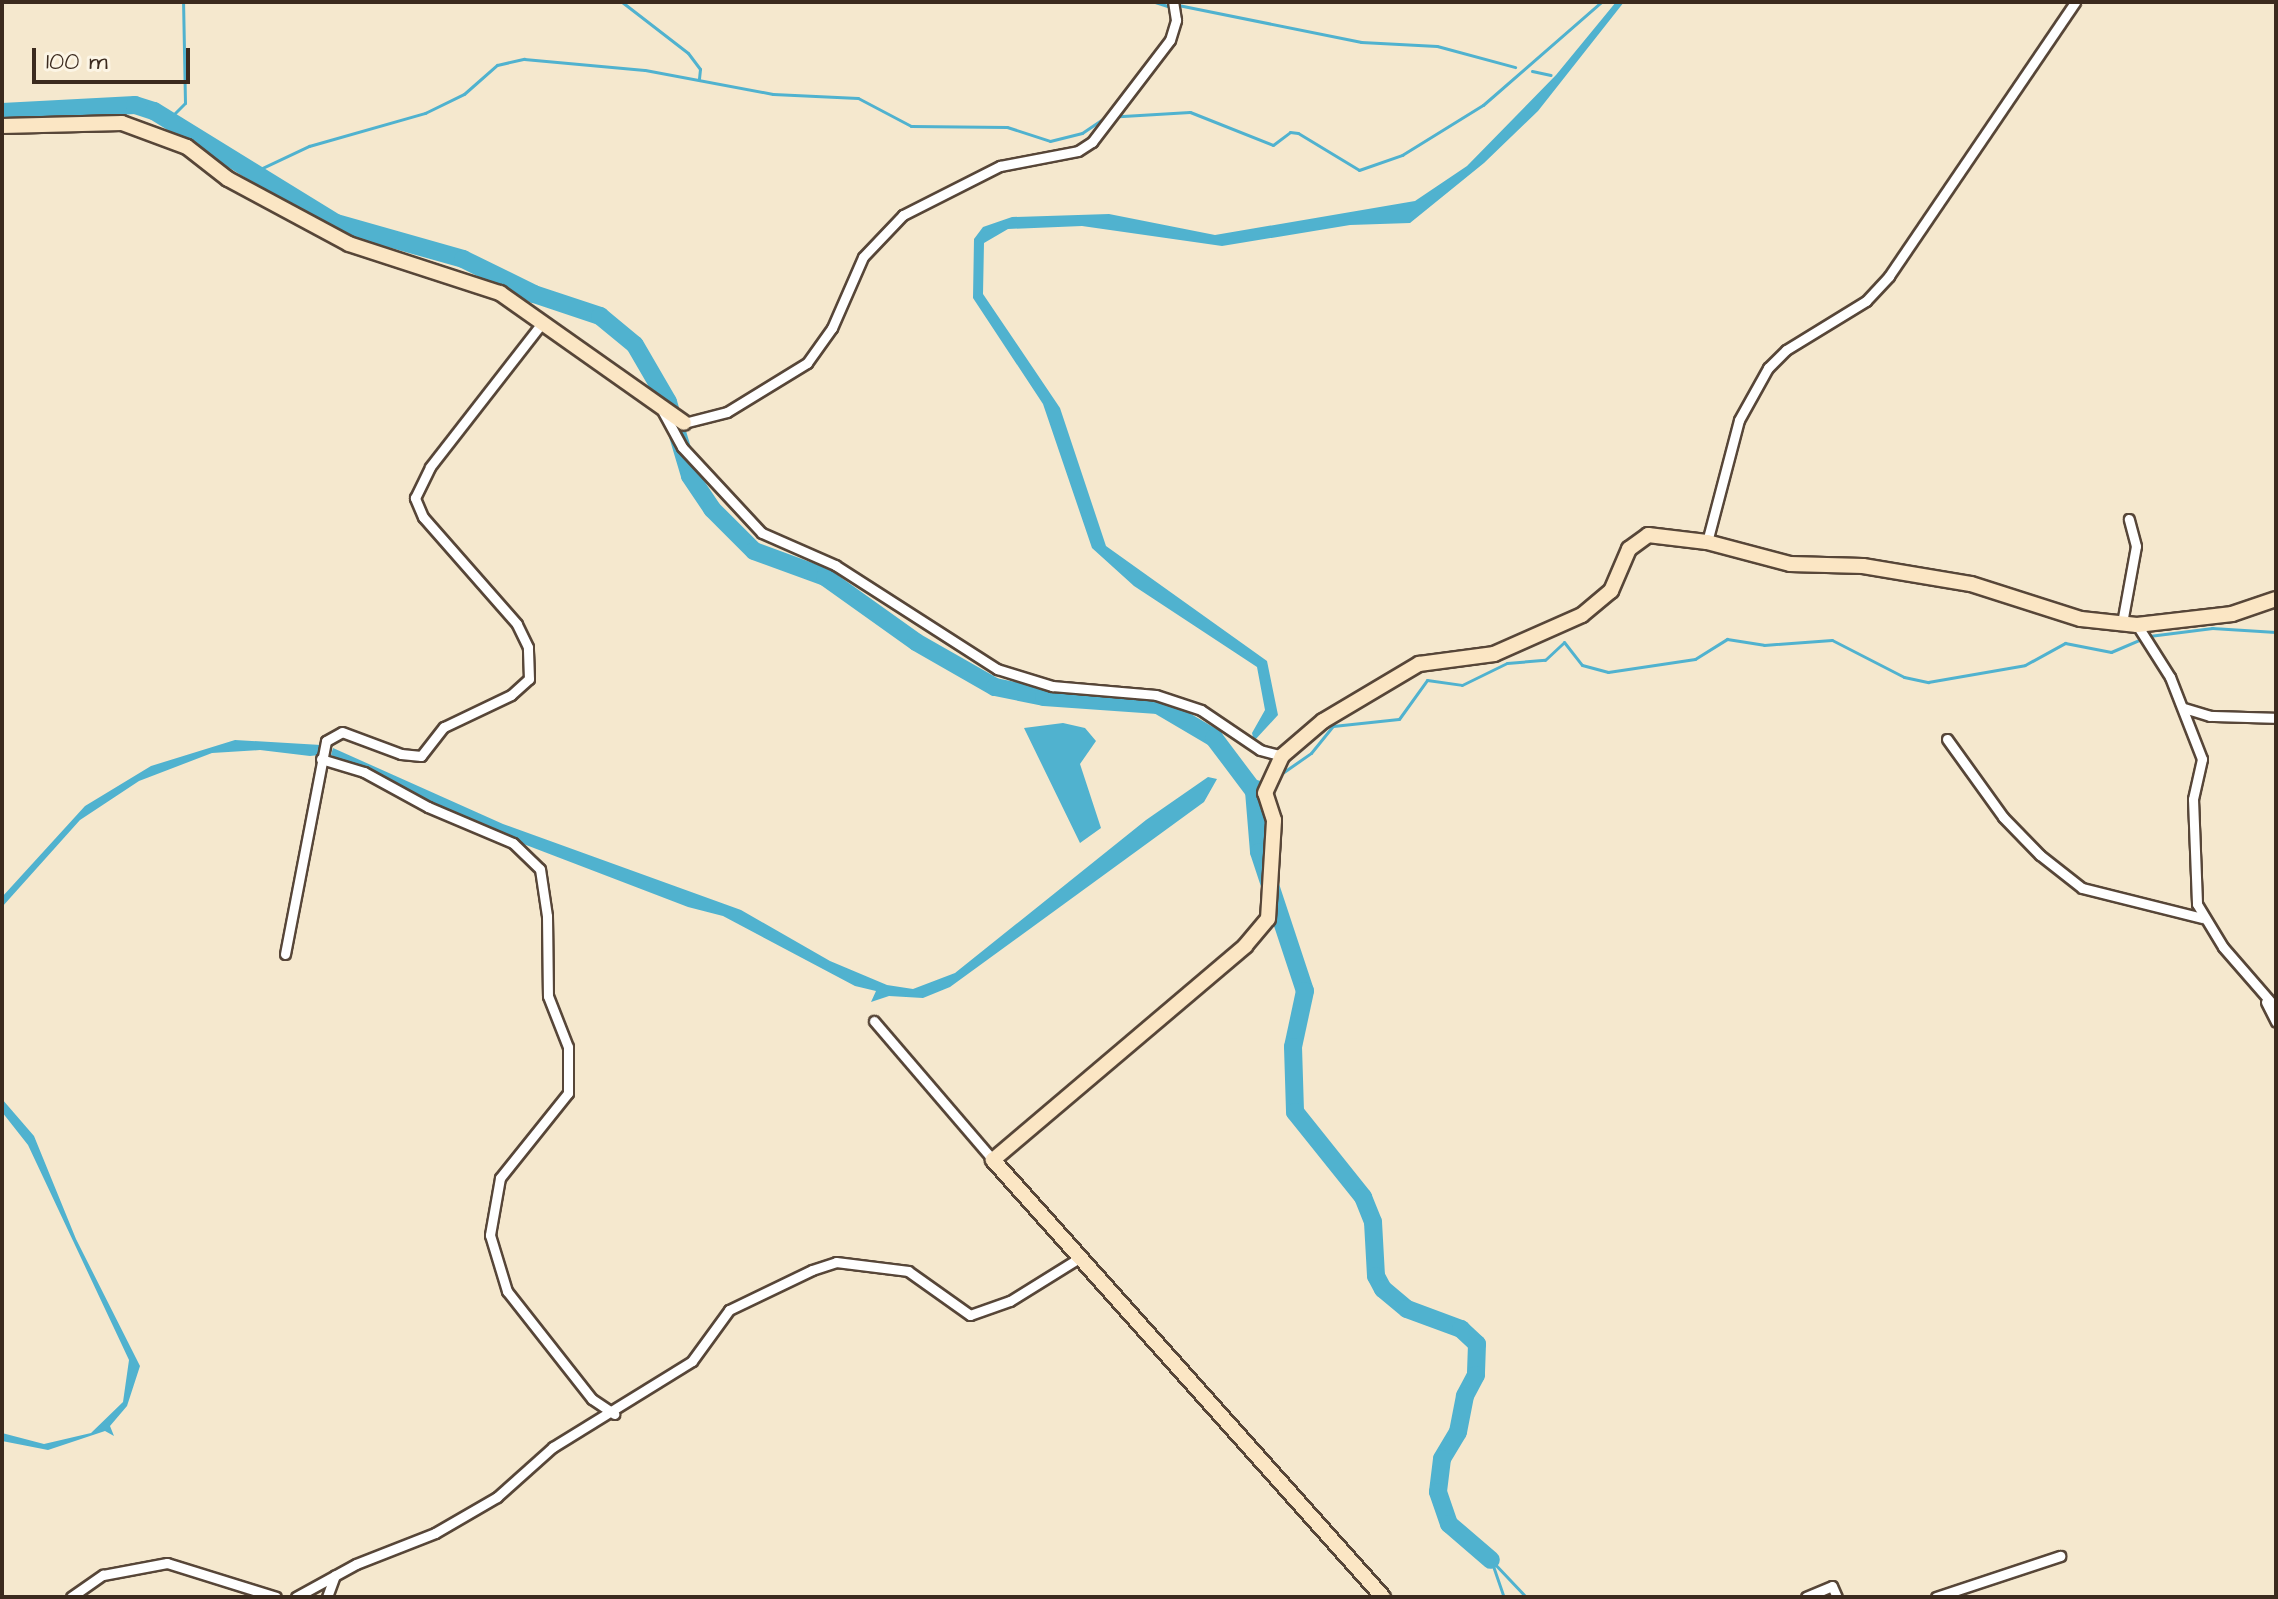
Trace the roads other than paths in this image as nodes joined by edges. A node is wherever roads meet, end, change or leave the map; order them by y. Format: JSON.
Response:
{"nodes":[{"id":1,"x":1173,"y":2,"type":"edge"},
{"id":2,"x":2075,"y":2,"type":"edge"},
{"id":3,"x":2,"y":126,"type":"edge"},
{"id":4,"x":542,"y":323,"type":"junction"},
{"id":5,"x":662,"y":410,"type":"junction"},
{"id":6,"x":684,"y":423,"type":"joint"},
{"id":7,"x":2129,"y":519,"type":"dead end"},
{"id":8,"x":1707,"y":542,"type":"junction"},
{"id":9,"x":2276,"y":599,"type":"edge"},
{"id":10,"x":2130,"y":624,"type":"junction"},
{"id":11,"x":2184,"y":708,"type":"junction"},
{"id":12,"x":2276,"y":718,"type":"edge"},
{"id":13,"x":1947,"y":739,"type":"dead end"},
{"id":14,"x":1282,"y":756,"type":"junction"},
{"id":15,"x":321,"y":759,"type":"junction"},
{"id":16,"x":2202,"y":918,"type":"junction"},
{"id":17,"x":285,"y":954,"type":"dead end"},
{"id":18,"x":2250,"y":980,"type":"junction"},
{"id":19,"x":2276,"y":1008,"type":"edge"},
{"id":20,"x":874,"y":1021,"type":"dead end"},
{"id":21,"x":2276,"y":1022,"type":"edge"},
{"id":22,"x":993,"y":1160,"type":"junction"},
{"id":23,"x":1079,"y":1258,"type":"junction"},
{"id":24,"x":614,"y":1414,"type":"junction"},
{"id":25,"x":2060,"y":1556,"type":"dead end"},
{"id":26,"x":335,"y":1575,"type":"junction"},
{"id":27,"x":71,"y":1597,"type":"edge"},
{"id":28,"x":276,"y":1597,"type":"edge"},
{"id":29,"x":296,"y":1597,"type":"edge"},
{"id":30,"x":327,"y":1597,"type":"edge"},
{"id":31,"x":1383,"y":1597,"type":"edge"},
{"id":32,"x":1806,"y":1597,"type":"edge"},
{"id":33,"x":1837,"y":1597,"type":"edge"},
{"id":34,"x":1936,"y":1597,"type":"edge"}],
"edges":[{"from":1,"to":6,"type":"street"},
{"from":2,"to":8,"type":"street"},
{"from":3,"to":4,"type":"street"},
{"from":4,"to":5,"type":"street"},
{"from":4,"to":15,"type":"street"},
{"from":5,"to":6,"type":"street"},
{"from":5,"to":14,"type":"street"},
{"from":7,"to":10,"type":"street"},
{"from":8,"to":10,"type":"street"},
{"from":8,"to":14,"type":"street"},
{"from":9,"to":10,"type":"street"},
{"from":10,"to":11,"type":"street"},
{"from":11,"to":12,"type":"street"},
{"from":11,"to":16,"type":"street"},
{"from":13,"to":16,"type":"street"},
{"from":14,"to":22,"type":"street"},
{"from":15,"to":17,"type":"street"},
{"from":15,"to":24,"type":"street"},
{"from":16,"to":18,"type":"street"},
{"from":18,"to":19,"type":"street"},
{"from":18,"to":21,"type":"street"},
{"from":20,"to":22,"type":"street"},
{"from":22,"to":23,"type":"street"},
{"from":23,"to":24,"type":"street"},
{"from":23,"to":31,"type":"street"},
{"from":24,"to":26,"type":"street"},
{"from":25,"to":34,"type":"street"},
{"from":26,"to":29,"type":"street"},
{"from":26,"to":30,"type":"street"},
{"from":27,"to":28,"type":"street"},
{"from":32,"to":33,"type":"street"}]}
